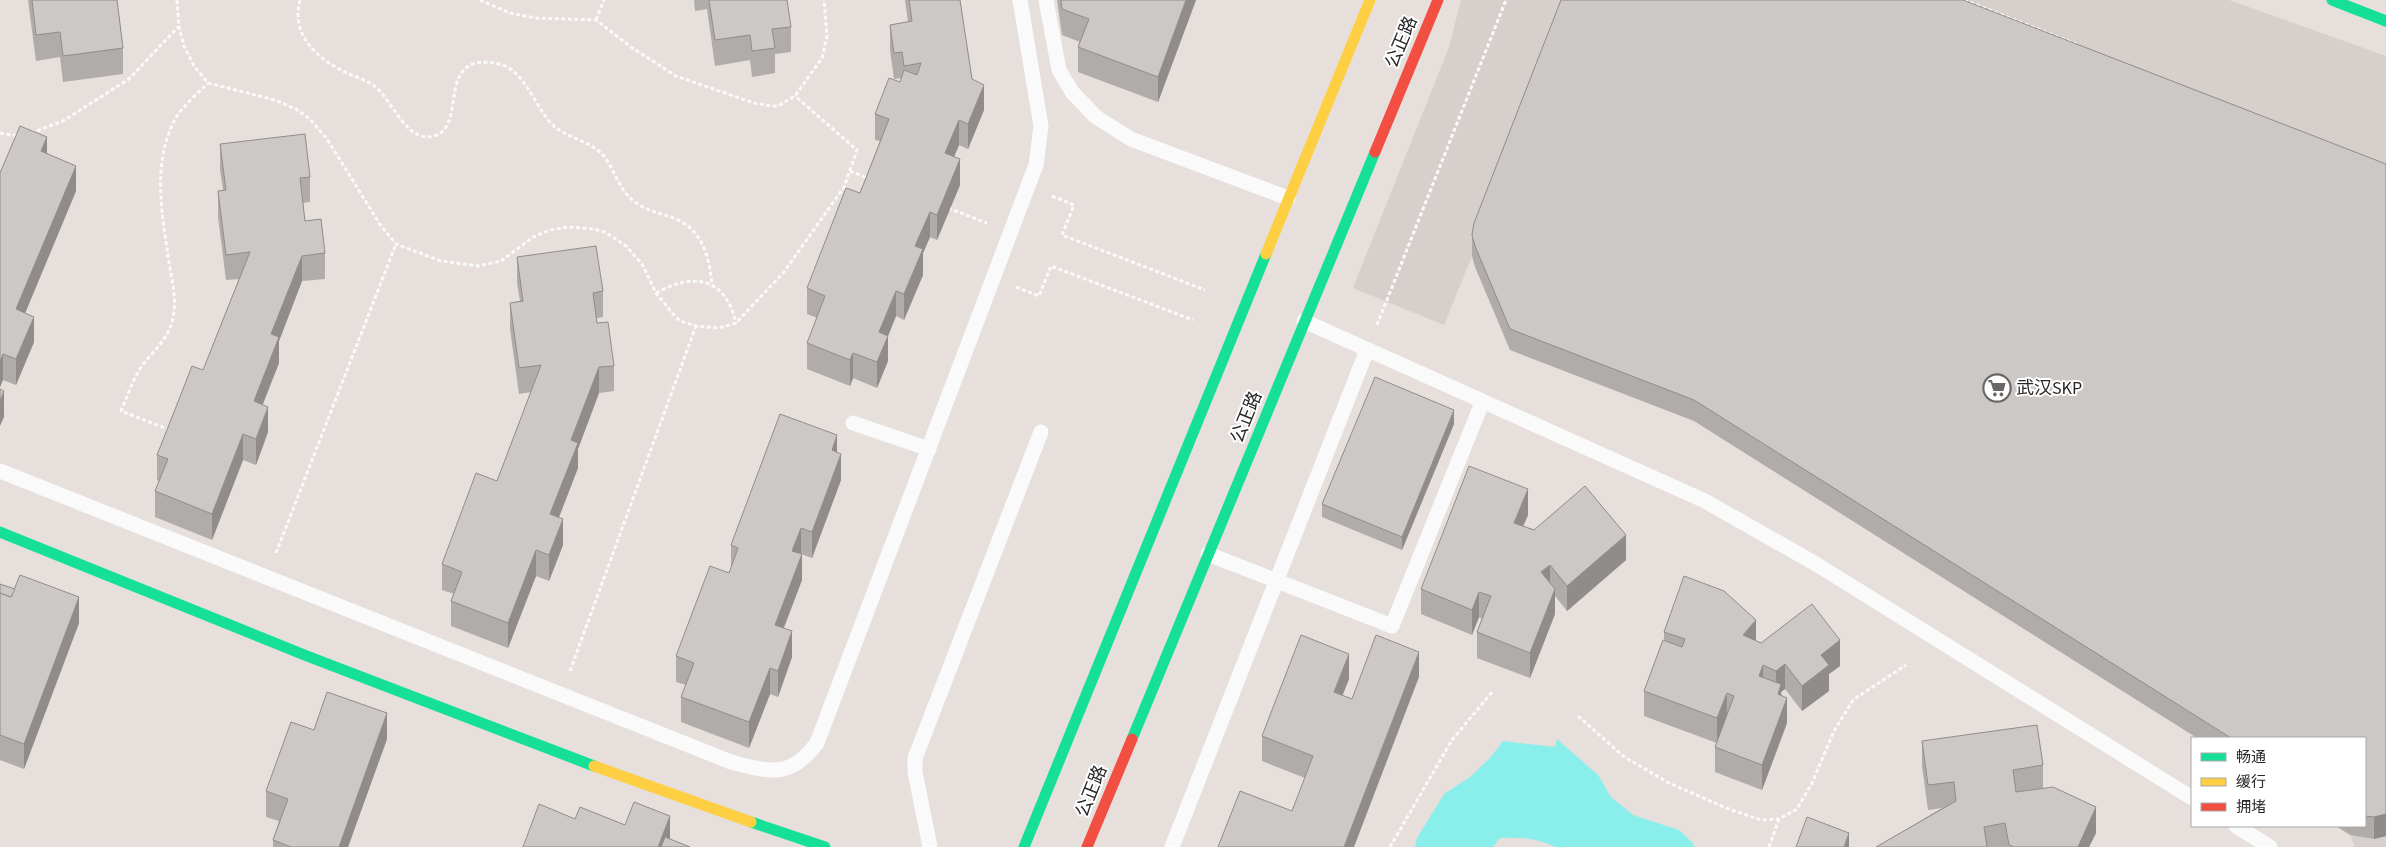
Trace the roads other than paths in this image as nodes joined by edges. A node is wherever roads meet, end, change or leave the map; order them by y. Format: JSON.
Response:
{"nodes":[{"id":1,"x":1020,"y":0,"type":"edge"},
{"id":2,"x":1046,"y":0,"type":"edge"},
{"id":3,"x":1370,"y":0,"type":"edge"},
{"id":4,"x":1438,"y":0,"type":"edge"},
{"id":5,"x":2332,"y":0,"type":"edge"},
{"id":6,"x":2386,"y":21,"type":"edge"},
{"id":7,"x":1288,"y":198,"type":"junction"},
{"id":8,"x":1304,"y":322,"type":"junction"},
{"id":9,"x":1367,"y":350,"type":"junction"},
{"id":10,"x":1482,"y":403,"type":"junction"},
{"id":11,"x":853,"y":423,"type":"dead end"},
{"id":12,"x":1041,"y":432,"type":"dead end"},
{"id":13,"x":929,"y":449,"type":"junction"},
{"id":14,"x":0,"y":471,"type":"edge"},
{"id":15,"x":0,"y":532,"type":"edge"},
{"id":16,"x":1208,"y":554,"type":"junction"},
{"id":17,"x":1276,"y":581,"type":"junction"},
{"id":18,"x":2191,"y":797,"type":"edge"},
{"id":19,"x":2238,"y":827,"type":"edge"},
{"id":20,"x":825,"y":847,"type":"edge"},
{"id":21,"x":930,"y":847,"type":"edge"},
{"id":22,"x":1024,"y":847,"type":"edge"},
{"id":23,"x":1087,"y":847,"type":"edge"},
{"id":24,"x":1172,"y":847,"type":"edge"},
{"id":25,"x":2270,"y":847,"type":"edge"}],
"edges":[{"from":1,"to":13,"type":"lane"},
{"from":2,"to":7,"type":"lane"},
{"from":3,"to":7,"type":"main road"},
{"from":4,"to":8,"type":"main road","name":"公正路"},
{"from":5,"to":6,"type":"main road"},
{"from":7,"to":22,"type":"main road"},
{"from":8,"to":9,"type":"lane"},
{"from":8,"to":16,"type":"main road","name":"公正路"},
{"from":9,"to":10,"type":"lane"},
{"from":9,"to":17,"type":"lane"},
{"from":10,"to":17,"type":"lane"},
{"from":10,"to":18,"type":"lane"},
{"from":11,"to":13,"type":"lane"},
{"from":12,"to":21,"type":"lane"},
{"from":13,"to":14,"type":"lane"},
{"from":15,"to":20,"type":"main road"},
{"from":16,"to":17,"type":"lane"},
{"from":16,"to":23,"type":"main road","name":"公正路"},
{"from":17,"to":24,"type":"lane"},
{"from":19,"to":25,"type":"lane"}]}
